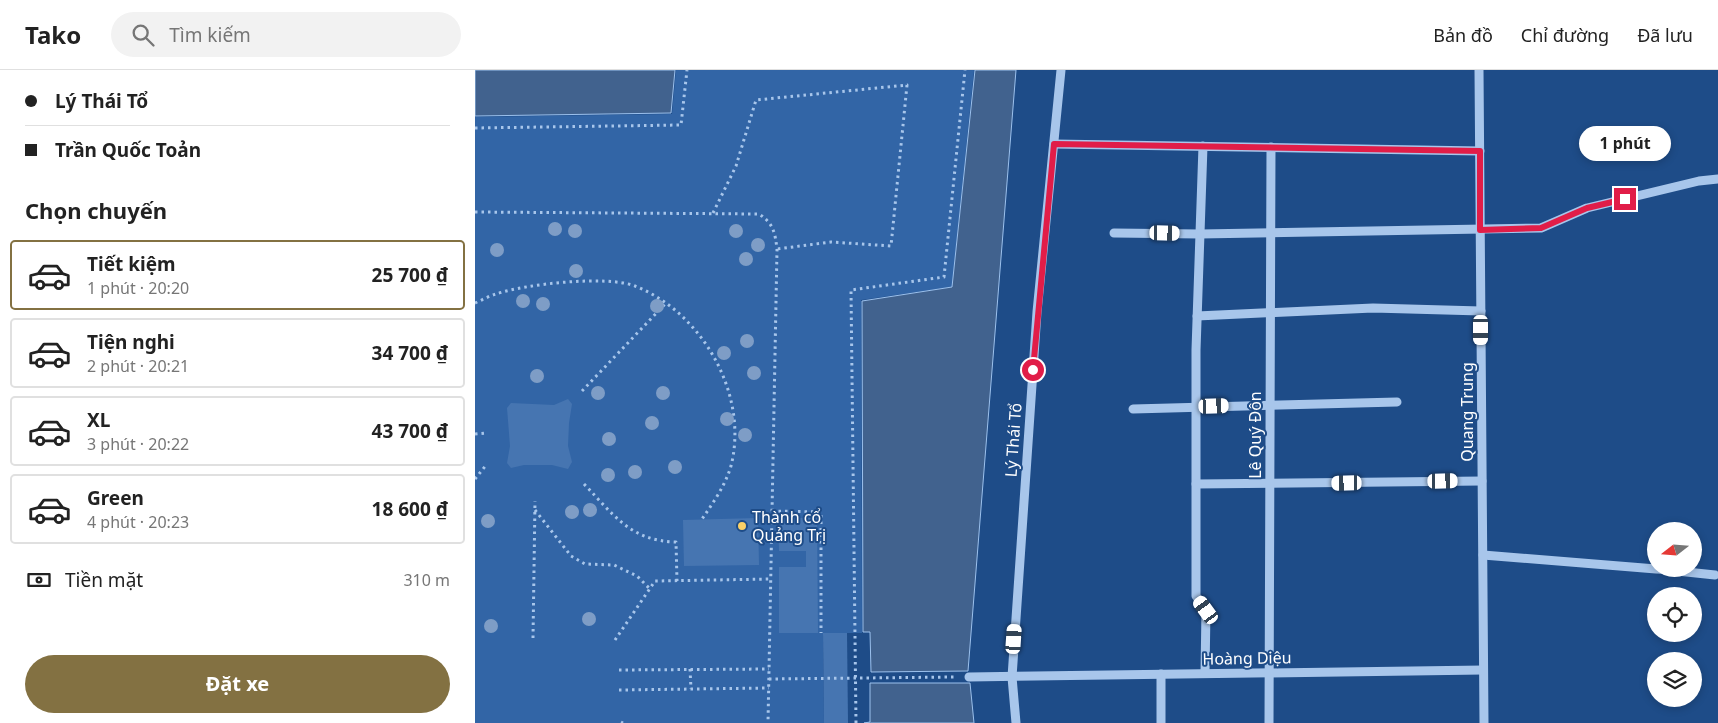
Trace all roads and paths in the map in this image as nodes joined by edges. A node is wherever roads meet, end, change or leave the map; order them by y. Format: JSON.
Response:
{"nodes":[{"id":1,"x":687,"y":70,"type":"edge"},
{"id":2,"x":965,"y":70,"type":"edge"},
{"id":3,"x":1061,"y":70,"type":"edge"},
{"id":4,"x":1479,"y":70,"type":"edge"},
{"id":5,"x":475,"y":128,"type":"edge"},
{"id":6,"x":1054,"y":144,"type":"junction"},
{"id":7,"x":1203,"y":146,"type":"junction"},
{"id":8,"x":1271,"y":147,"type":"junction"},
{"id":9,"x":1480,"y":151,"type":"junction"},
{"id":10,"x":1718,"y":179,"type":"edge"},
{"id":11,"x":475,"y":212,"type":"edge"},
{"id":12,"x":713,"y":213,"type":"junction"},
{"id":13,"x":1480,"y":230,"type":"junction"},
{"id":14,"x":1271,"y":232,"type":"junction"},
{"id":15,"x":1114,"y":233,"type":"dead end"},
{"id":16,"x":1200,"y":234,"type":"junction"},
{"id":17,"x":777,"y":249,"type":"junction"},
{"id":18,"x":475,"y":303,"type":"edge"},
{"id":19,"x":666,"y":303,"type":"junction"},
{"id":20,"x":1481,"y":311,"type":"junction"},
{"id":21,"x":1270,"y":314,"type":"junction"},
{"id":22,"x":1197,"y":316,"type":"junction"},
{"id":23,"x":582,"y":391,"type":"dead end"},
{"id":24,"x":1397,"y":402,"type":"dead end"},
{"id":25,"x":1270,"y":404,"type":"junction"},
{"id":26,"x":1195,"y":407,"type":"junction"},
{"id":27,"x":1133,"y":409,"type":"dead end"},
{"id":28,"x":486,"y":433,"type":"dead end"},
{"id":29,"x":475,"y":434,"type":"edge"},
{"id":30,"x":487,"y":464,"type":"dead end"},
{"id":31,"x":475,"y":479,"type":"edge"},
{"id":32,"x":1482,"y":481,"type":"junction"},
{"id":33,"x":584,"y":484,"type":"dead end"},
{"id":34,"x":1196,"y":484,"type":"junction"},
{"id":35,"x":1269,"y":484,"type":"junction"},
{"id":36,"x":535,"y":501,"type":"dead end"},
{"id":37,"x":535,"y":510,"type":"junction"},
{"id":38,"x":772,"y":511,"type":"junction"},
{"id":39,"x":702,"y":520,"type":"dead end"},
{"id":40,"x":1483,"y":555,"type":"junction"},
{"id":41,"x":1647,"y":568,"type":"edge"},
{"id":42,"x":1703,"y":573,"type":"edge"},
{"id":43,"x":1715,"y":574,"type":"dead end"},
{"id":44,"x":771,"y":579,"type":"junction"},
{"id":45,"x":677,"y":581,"type":"junction"},
{"id":46,"x":650,"y":589,"type":"junction"},
{"id":47,"x":821,"y":633,"type":"dead end"},
{"id":48,"x":533,"y":638,"type":"dead end"},
{"id":49,"x":615,"y":640,"type":"dead end"},
{"id":50,"x":690,"y":669,"type":"junction"},
{"id":51,"x":769,"y":669,"type":"junction"},
{"id":52,"x":619,"y":670,"type":"dead end"},
{"id":53,"x":1483,"y":670,"type":"junction"},
{"id":54,"x":1268,"y":672,"type":"junction"},
{"id":55,"x":1205,"y":673,"type":"junction"},
{"id":56,"x":1161,"y":674,"type":"junction"},
{"id":57,"x":969,"y":677,"type":"joint"},
{"id":58,"x":1012,"y":677,"type":"junction"},
{"id":59,"x":855,"y":678,"type":"junction"},
{"id":60,"x":769,"y":679,"type":"junction"},
{"id":61,"x":769,"y":688,"type":"junction"},
{"id":62,"x":691,"y":689,"type":"junction"},
{"id":63,"x":619,"y":690,"type":"dead end"},
{"id":64,"x":768,"y":723,"type":"edge"},
{"id":65,"x":856,"y":723,"type":"edge"},
{"id":66,"x":1016,"y":723,"type":"edge"},
{"id":67,"x":1161,"y":723,"type":"edge"},
{"id":68,"x":1269,"y":723,"type":"edge"},
{"id":69,"x":1484,"y":723,"type":"edge"}],
"edges":[{"from":1,"to":5,"type":"path"},
{"from":2,"to":59,"type":"path"},
{"from":3,"to":6,"type":"street","name":"Lý Thái Tổ"},
{"from":4,"to":9,"type":"street","name":"Quang Trung"},
{"from":6,"to":7,"type":"street"},
{"from":6,"to":58,"type":"street","name":"Lý Thái Tổ"},
{"from":7,"to":8,"type":"street"},
{"from":7,"to":16,"type":"street"},
{"from":8,"to":9,"type":"street"},
{"from":8,"to":14,"type":"street","name":"Lê Quý Đôn"},
{"from":9,"to":13,"type":"street","name":"Quang Trung"},
{"from":10,"to":13,"type":"street"},
{"from":11,"to":12,"type":"path"},
{"from":12,"to":17,"type":"path"},
{"from":12,"to":17,"type":"path"},
{"from":13,"to":14,"type":"street"},
{"from":13,"to":20,"type":"street","name":"Quang Trung"},
{"from":14,"to":16,"type":"street"},
{"from":14,"to":21,"type":"street","name":"Lê Quý Đôn"},
{"from":15,"to":16,"type":"street"},
{"from":16,"to":22,"type":"street"},
{"from":17,"to":38,"type":"path"},
{"from":18,"to":19,"type":"path"},
{"from":19,"to":23,"type":"path"},
{"from":19,"to":39,"type":"path"},
{"from":20,"to":21,"type":"street"},
{"from":20,"to":32,"type":"street","name":"Quang Trung"},
{"from":21,"to":22,"type":"street"},
{"from":21,"to":25,"type":"street","name":"Lê Quý Đôn"},
{"from":22,"to":26,"type":"street"},
{"from":24,"to":25,"type":"street"},
{"from":25,"to":26,"type":"street"},
{"from":25,"to":35,"type":"street","name":"Lê Quý Đôn"},
{"from":26,"to":27,"type":"street"},
{"from":26,"to":34,"type":"street"},
{"from":28,"to":29,"type":"path"},
{"from":30,"to":31,"type":"path"},
{"from":32,"to":35,"type":"street"},
{"from":32,"to":40,"type":"street","name":"Quang Trung"},
{"from":33,"to":45,"type":"path"},
{"from":34,"to":35,"type":"street"},
{"from":34,"to":55,"type":"street"},
{"from":35,"to":54,"type":"street","name":"Lê Quý Đôn"},
{"from":36,"to":37,"type":"path"},
{"from":37,"to":46,"type":"path"},
{"from":37,"to":48,"type":"path"},
{"from":38,"to":44,"type":"path"},
{"from":38,"to":47,"type":"path"},
{"from":40,"to":41,"type":"street"},
{"from":40,"to":53,"type":"street","name":"Quang Trung"},
{"from":42,"to":43,"type":"street"},
{"from":44,"to":45,"type":"path"},
{"from":44,"to":51,"type":"path"},
{"from":45,"to":46,"type":"path"},
{"from":46,"to":49,"type":"path"},
{"from":50,"to":51,"type":"path"},
{"from":50,"to":52,"type":"path"},
{"from":50,"to":62,"type":"path"},
{"from":51,"to":60,"type":"path"},
{"from":53,"to":54,"type":"street","name":"Hoàng Diệu"},
{"from":53,"to":69,"type":"street","name":"Quang Trung"},
{"from":54,"to":55,"type":"street","name":"Hoàng Diệu"},
{"from":54,"to":68,"type":"street","name":"Lê Quý Đôn"},
{"from":55,"to":56,"type":"street","name":"Hoàng Diệu"},
{"from":56,"to":58,"type":"street","name":"Hoàng Diệu"},
{"from":56,"to":67,"type":"street"},
{"from":57,"to":58,"type":"street","name":"Hoàng Diệu"},
{"from":57,"to":59,"type":"path"},
{"from":58,"to":66,"type":"street","name":"Lý Thái Tổ"},
{"from":59,"to":60,"type":"path"},
{"from":59,"to":65,"type":"path"},
{"from":60,"to":61,"type":"path"},
{"from":61,"to":62,"type":"path"},
{"from":61,"to":64,"type":"path"},
{"from":62,"to":63,"type":"path"}]}
